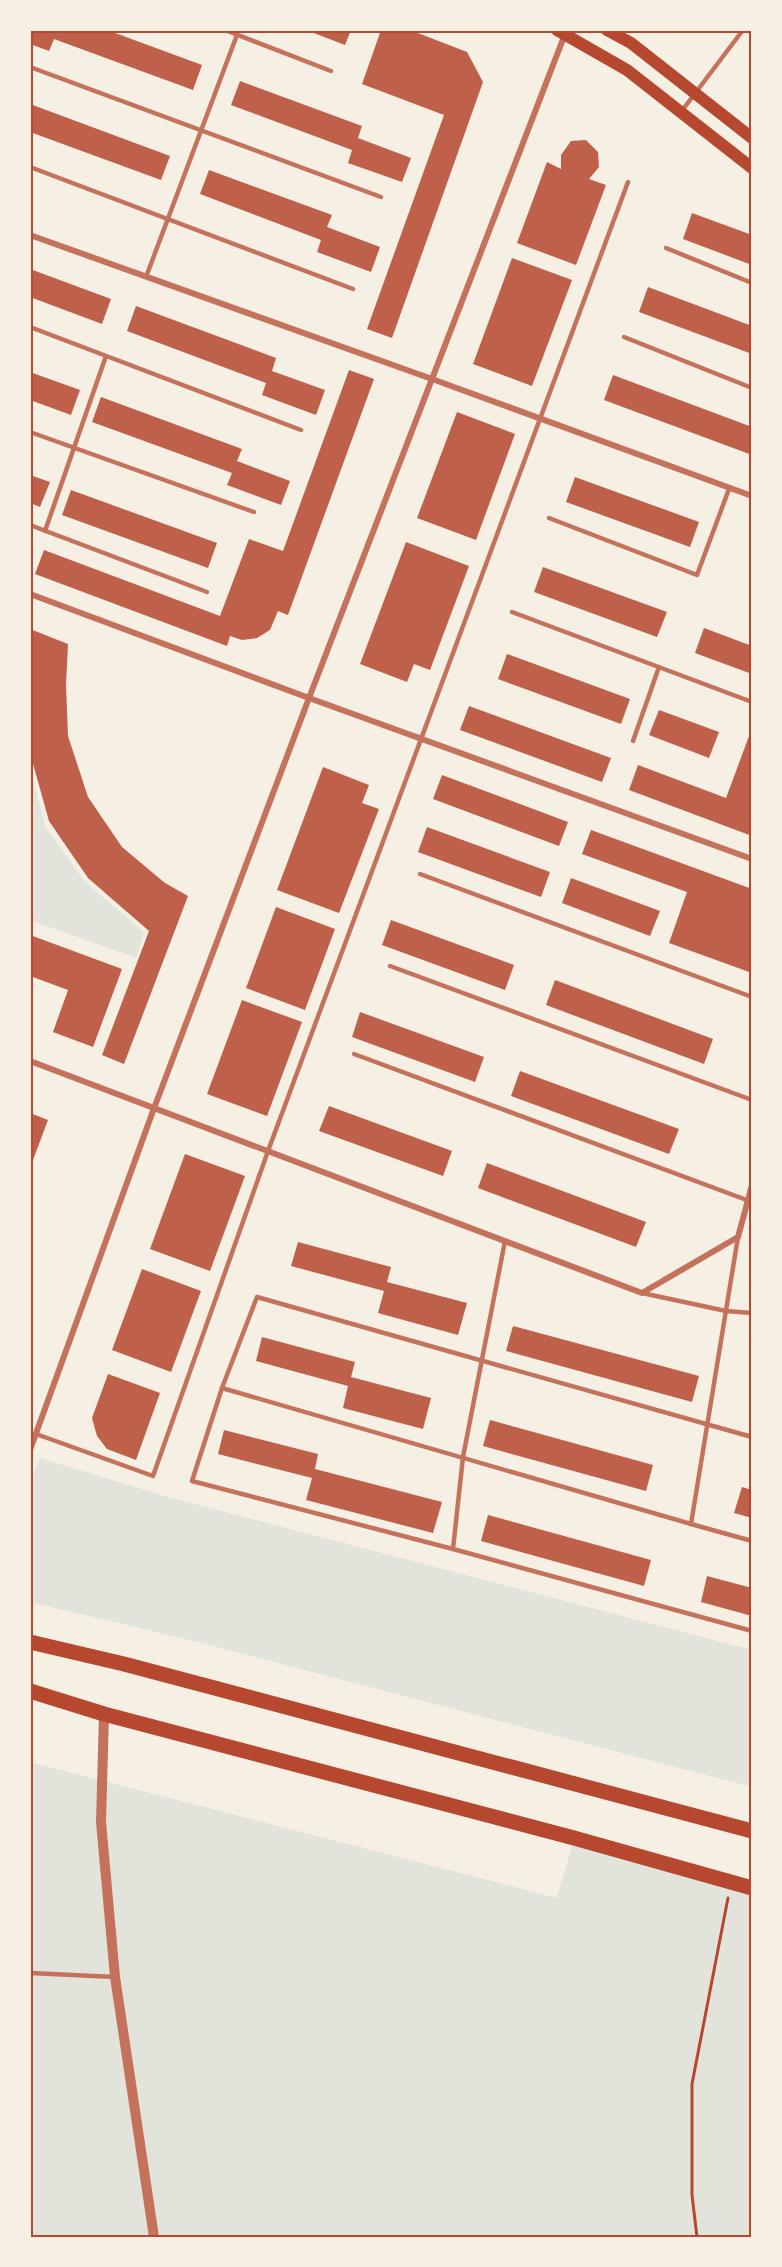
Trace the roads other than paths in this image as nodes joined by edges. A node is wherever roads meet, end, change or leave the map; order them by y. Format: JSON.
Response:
{"nodes":[{"id":1,"x":225,"y":30,"type":"edge"},
{"id":2,"x":607,"y":30,"type":"edge"},
{"id":3,"x":743,"y":30,"type":"edge"},
{"id":4,"x":563,"y":31,"type":"edge"},
{"id":5,"x":237,"y":34,"type":"junction"},
{"id":6,"x":30,"y":67,"type":"edge"},
{"id":7,"x":332,"y":71,"type":"dead end"},
{"id":8,"x":694,"y":93,"type":"junction"},
{"id":9,"x":681,"y":112,"type":"junction"},
{"id":10,"x":201,"y":130,"type":"junction"},
{"id":11,"x":752,"y":138,"type":"edge"},
{"id":12,"x":30,"y":167,"type":"edge"},
{"id":13,"x":752,"y":168,"type":"edge"},
{"id":14,"x":628,"y":182,"type":"dead end"},
{"id":15,"x":381,"y":197,"type":"dead end"},
{"id":16,"x":168,"y":219,"type":"junction"},
{"id":17,"x":30,"y":235,"type":"edge"},
{"id":18,"x":666,"y":248,"type":"dead end"},
{"id":19,"x":146,"y":277,"type":"junction"},
{"id":20,"x":752,"y":282,"type":"edge"},
{"id":21,"x":354,"y":289,"type":"dead end"},
{"id":22,"x":30,"y":327,"type":"edge"},
{"id":23,"x":624,"y":337,"type":"dead end"},
{"id":24,"x":106,"y":356,"type":"junction"},
{"id":25,"x":432,"y":379,"type":"junction"},
{"id":26,"x":752,"y":388,"type":"edge"},
{"id":27,"x":541,"y":419,"type":"junction"},
{"id":28,"x":302,"y":430,"type":"dead end"},
{"id":29,"x":30,"y":432,"type":"edge"},
{"id":30,"x":74,"y":448,"type":"junction"},
{"id":31,"x":729,"y":489,"type":"junction"},
{"id":32,"x":752,"y":496,"type":"edge"},
{"id":33,"x":254,"y":512,"type":"dead end"},
{"id":34,"x":549,"y":518,"type":"dead end"},
{"id":35,"x":30,"y":525,"type":"edge"},
{"id":36,"x":45,"y":531,"type":"junction"},
{"id":37,"x":207,"y":592,"type":"dead end"},
{"id":38,"x":30,"y":594,"type":"edge"},
{"id":39,"x":512,"y":612,"type":"dead end"},
{"id":40,"x":659,"y":667,"type":"junction"},
{"id":41,"x":309,"y":698,"type":"junction"},
{"id":42,"x":752,"y":702,"type":"edge"},
{"id":43,"x":422,"y":739,"type":"junction"},
{"id":44,"x":633,"y":741,"type":"dead end"},
{"id":45,"x":752,"y":859,"type":"edge"},
{"id":46,"x":420,"y":874,"type":"dead end"},
{"id":47,"x":390,"y":966,"type":"dead end"},
{"id":48,"x":752,"y":997,"type":"edge"},
{"id":49,"x":354,"y":1054,"type":"dead end"},
{"id":50,"x":30,"y":1061,"type":"edge"},
{"id":51,"x":752,"y":1100,"type":"edge"},
{"id":52,"x":154,"y":1108,"type":"junction"},
{"id":53,"x":268,"y":1151,"type":"junction"},
{"id":54,"x":752,"y":1185,"type":"edge"},
{"id":55,"x":750,"y":1201,"type":"edge"},
{"id":56,"x":738,"y":1237,"type":"junction"},
{"id":57,"x":505,"y":1241,"type":"junction"},
{"id":58,"x":642,"y":1293,"type":"junction"},
{"id":59,"x":726,"y":1311,"type":"junction"},
{"id":60,"x":752,"y":1313,"type":"edge"},
{"id":61,"x":480,"y":1361,"type":"junction"},
{"id":62,"x":222,"y":1388,"type":"junction"},
{"id":63,"x":707,"y":1425,"type":"junction"},
{"id":64,"x":36,"y":1434,"type":"junction"},
{"id":65,"x":752,"y":1437,"type":"edge"},
{"id":66,"x":30,"y":1450,"type":"edge"},
{"id":67,"x":463,"y":1457,"type":"junction"},
{"id":68,"x":691,"y":1524,"type":"junction"},
{"id":69,"x":752,"y":1541,"type":"edge"},
{"id":70,"x":453,"y":1549,"type":"junction"},
{"id":71,"x":752,"y":1631,"type":"edge"},
{"id":72,"x":30,"y":1642,"type":"edge"},
{"id":73,"x":30,"y":1691,"type":"edge"},
{"id":74,"x":104,"y":1714,"type":"junction"},
{"id":75,"x":752,"y":1831,"type":"edge"},
{"id":76,"x":752,"y":1888,"type":"edge"},
{"id":77,"x":30,"y":1973,"type":"edge"},
{"id":78,"x":115,"y":1977,"type":"junction"},
{"id":79,"x":154,"y":2237,"type":"edge"}],
"edges":[{"from":1,"to":5,"type":"lane"},
{"from":2,"to":8,"type":"main road"},
{"from":3,"to":8,"type":"lane"},
{"from":4,"to":9,"type":"main road"},
{"from":4,"to":25,"type":"street"},
{"from":5,"to":7,"type":"lane"},
{"from":5,"to":10,"type":"lane"},
{"from":6,"to":10,"type":"lane"},
{"from":8,"to":9,"type":"lane"},
{"from":8,"to":11,"type":"main road"},
{"from":9,"to":13,"type":"main road"},
{"from":10,"to":15,"type":"lane"},
{"from":10,"to":16,"type":"lane"},
{"from":12,"to":16,"type":"lane"},
{"from":14,"to":27,"type":"lane"},
{"from":16,"to":19,"type":"lane"},
{"from":16,"to":21,"type":"lane"},
{"from":17,"to":19,"type":"street"},
{"from":18,"to":20,"type":"lane"},
{"from":19,"to":25,"type":"street"},
{"from":22,"to":24,"type":"lane"},
{"from":23,"to":26,"type":"lane"},
{"from":24,"to":28,"type":"lane"},
{"from":24,"to":30,"type":"lane"},
{"from":25,"to":27,"type":"street"},
{"from":25,"to":41,"type":"street"},
{"from":27,"to":31,"type":"street"},
{"from":27,"to":43,"type":"lane"},
{"from":29,"to":30,"type":"lane"},
{"from":30,"to":33,"type":"lane"},
{"from":30,"to":36,"type":"lane"},
{"from":31,"to":32,"type":"street"},
{"from":31,"to":34,"type":"lane"},
{"from":35,"to":36,"type":"lane"},
{"from":36,"to":37,"type":"lane"},
{"from":38,"to":41,"type":"street"},
{"from":39,"to":40,"type":"lane"},
{"from":40,"to":42,"type":"lane"},
{"from":40,"to":44,"type":"lane"},
{"from":41,"to":43,"type":"street"},
{"from":41,"to":52,"type":"street"},
{"from":43,"to":45,"type":"street"},
{"from":43,"to":53,"type":"lane"},
{"from":46,"to":48,"type":"lane"},
{"from":47,"to":51,"type":"lane"},
{"from":49,"to":55,"type":"lane"},
{"from":50,"to":52,"type":"street"},
{"from":52,"to":53,"type":"street"},
{"from":52,"to":64,"type":"street"},
{"from":53,"to":57,"type":"street"},
{"from":53,"to":64,"type":"lane"},
{"from":54,"to":55,"type":"street"},
{"from":55,"to":56,"type":"street"},
{"from":56,"to":58,"type":"street"},
{"from":56,"to":59,"type":"lane"},
{"from":57,"to":58,"type":"street"},
{"from":57,"to":61,"type":"lane"},
{"from":58,"to":59,"type":"lane"},
{"from":59,"to":60,"type":"lane"},
{"from":59,"to":63,"type":"lane"},
{"from":61,"to":62,"type":"lane"},
{"from":61,"to":63,"type":"lane"},
{"from":61,"to":67,"type":"lane"},
{"from":62,"to":67,"type":"lane"},
{"from":62,"to":70,"type":"lane"},
{"from":63,"to":65,"type":"lane"},
{"from":63,"to":68,"type":"lane"},
{"from":64,"to":66,"type":"street"},
{"from":67,"to":68,"type":"lane"},
{"from":67,"to":70,"type":"lane"},
{"from":68,"to":69,"type":"lane"},
{"from":70,"to":71,"type":"lane"},
{"from":72,"to":75,"type":"main road"},
{"from":73,"to":74,"type":"main road"},
{"from":74,"to":76,"type":"main road"},
{"from":74,"to":78,"type":"street"},
{"from":77,"to":78,"type":"lane"},
{"from":78,"to":79,"type":"street"}]}
